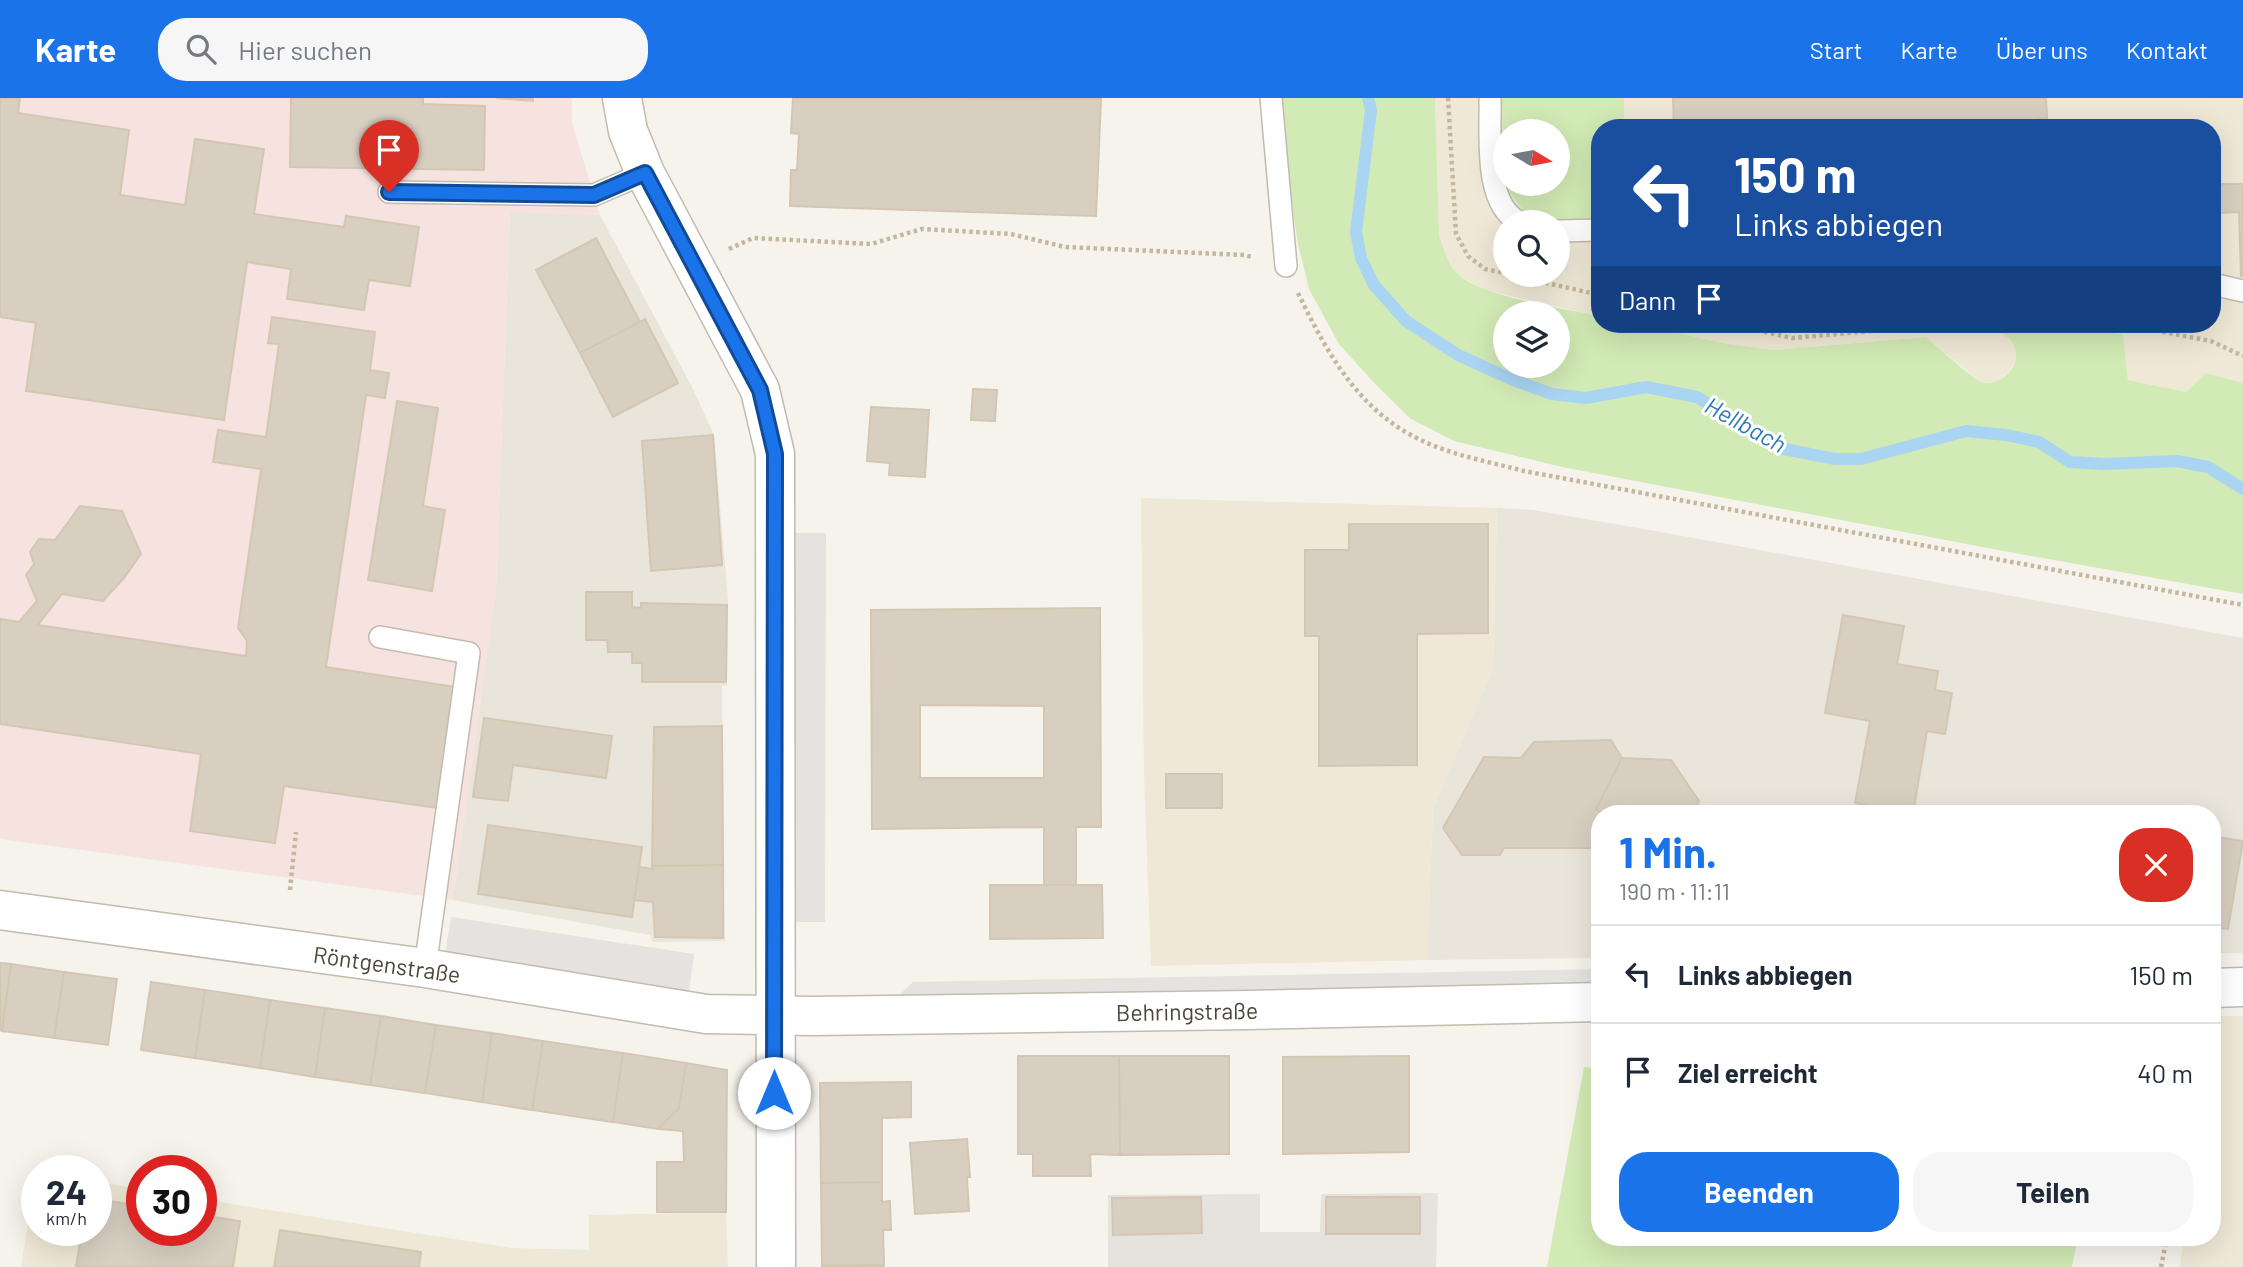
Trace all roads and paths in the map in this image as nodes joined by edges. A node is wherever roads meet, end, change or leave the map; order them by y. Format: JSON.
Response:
{"nodes":[{"id":1,"x":622,"y":98,"type":"edge"},
{"id":2,"x":1271,"y":98,"type":"edge"},
{"id":3,"x":1448,"y":98,"type":"edge"},
{"id":4,"x":1490,"y":98,"type":"edge"},
{"id":5,"x":645,"y":173,"type":"junction"},
{"id":6,"x":389,"y":192,"type":"dead end"},
{"id":7,"x":1505,"y":210,"type":"edge"},
{"id":8,"x":1591,"y":230,"type":"edge"},
{"id":9,"x":1570,"y":231,"type":"edge"},
{"id":10,"x":693,"y":265,"type":"junction"},
{"id":11,"x":1286,"y":265,"type":"junction"},
{"id":12,"x":1493,"y":271,"type":"edge"},
{"id":13,"x":2221,"y":286,"type":"edge"},
{"id":14,"x":1564,"y":287,"type":"edge"},
{"id":15,"x":2243,"y":291,"type":"edge"},
{"id":16,"x":1591,"y":293,"type":"edge"},
{"id":17,"x":1770,"y":333,"type":"edge"},
{"id":18,"x":1843,"y":333,"type":"edge"},
{"id":19,"x":2170,"y":333,"type":"edge"},
{"id":20,"x":2243,"y":356,"type":"edge"},
{"id":21,"x":2243,"y":605,"type":"edge"},
{"id":22,"x":380,"y":637,"type":"dead end"},
{"id":23,"x":296,"y":832,"type":"dead end"},
{"id":24,"x":290,"y":890,"type":"dead end"},
{"id":25,"x":0,"y":910,"type":"edge"},
{"id":26,"x":425,"y":968,"type":"junction"},
{"id":27,"x":2243,"y":987,"type":"edge"},
{"id":28,"x":2221,"y":988,"type":"edge"},
{"id":29,"x":1591,"y":1002,"type":"edge"},
{"id":30,"x":775,"y":1015,"type":"junction"},
{"id":31,"x":2164,"y":1246,"type":"edge"},
{"id":32,"x":776,"y":1267,"type":"edge"},
{"id":33,"x":2161,"y":1267,"type":"edge"}],
"edges":[{"from":1,"to":5,"type":"street"},
{"from":2,"to":11,"type":"lane"},
{"from":3,"to":12,"type":"path"},
{"from":4,"to":7,"type":"lane"},
{"from":5,"to":6,"type":"lane"},
{"from":5,"to":10,"type":"street"},
{"from":8,"to":9,"type":"lane"},
{"from":10,"to":11,"type":"path"},
{"from":10,"to":30,"type":"street"},
{"from":11,"to":21,"type":"path"},
{"from":13,"to":15,"type":"lane"},
{"from":14,"to":16,"type":"path"},
{"from":17,"to":18,"type":"path"},
{"from":19,"to":20,"type":"path"},
{"from":22,"to":26,"type":"lane"},
{"from":23,"to":24,"type":"path"},
{"from":25,"to":26,"type":"street","name":"Röntgenstraße"},
{"from":26,"to":30,"type":"street","name":"Röntgenstraße"},
{"from":27,"to":28,"type":"street"},
{"from":29,"to":30,"type":"street","name":"Behringstraße"},
{"from":30,"to":32,"type":"street"},
{"from":31,"to":33,"type":"path"}]}
